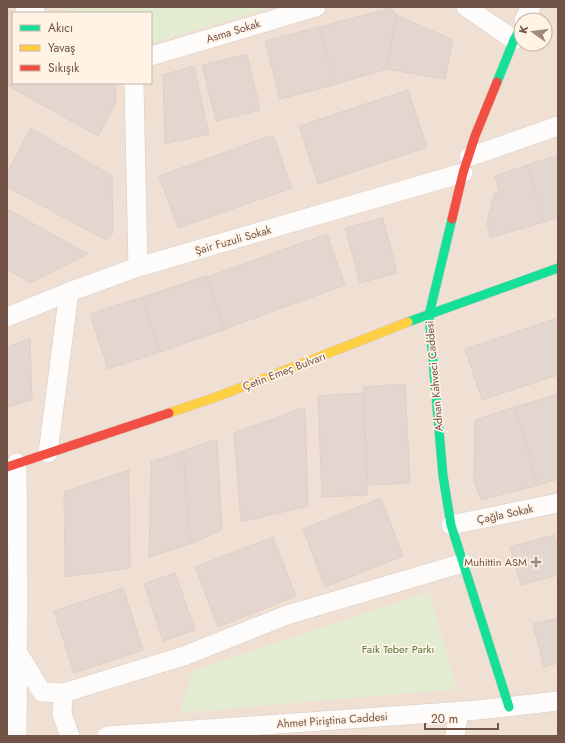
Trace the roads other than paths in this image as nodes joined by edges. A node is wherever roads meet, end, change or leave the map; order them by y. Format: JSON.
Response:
{"nodes":[{"id":1,"x":25,"y":7,"type":"edge"},
{"id":2,"x":316,"y":7,"type":"edge"},
{"id":3,"x":466,"y":7,"type":"edge"},
{"id":4,"x":34,"y":12,"type":"edge"},
{"id":5,"x":513,"y":32,"type":"edge"},
{"id":6,"x":513,"y":44,"type":"edge"},
{"id":7,"x":152,"y":56,"type":"edge"},
{"id":8,"x":134,"y":84,"type":"edge"},
{"id":9,"x":558,"y":126,"type":"edge"},
{"id":10,"x":466,"y":165,"type":"junction"},
{"id":11,"x":138,"y":267,"type":"junction"},
{"id":12,"x":558,"y":268,"type":"edge"},
{"id":13,"x":69,"y":292,"type":"junction"},
{"id":14,"x":428,"y":315,"type":"junction"},
{"id":15,"x":7,"y":317,"type":"edge"},
{"id":16,"x":48,"y":453,"type":"junction"},
{"id":17,"x":12,"y":465,"type":"edge"},
{"id":18,"x":558,"y":503,"type":"edge"},
{"id":19,"x":451,"y":525,"type":"junction"},
{"id":20,"x":463,"y":562,"type":"junction"},
{"id":21,"x":13,"y":597,"type":"edge"},
{"id":22,"x":18,"y":653,"type":"junction"},
{"id":23,"x":63,"y":692,"type":"junction"},
{"id":24,"x":558,"y":701,"type":"edge"},
{"id":25,"x":509,"y":707,"type":"junction"},
{"id":26,"x":459,"y":712,"type":"junction"},
{"id":27,"x":17,"y":736,"type":"edge"},
{"id":28,"x":70,"y":736,"type":"edge"},
{"id":29,"x":107,"y":736,"type":"edge"},
{"id":30,"x":455,"y":736,"type":"edge"}],
"edges":[{"from":1,"to":4,"type":"street"},
{"from":2,"to":7,"type":"street","name":"Asma Sokak"},
{"from":3,"to":5,"type":"street"},
{"from":6,"to":10,"type":"street","name":"Adnan Kahveci Caddesi"},
{"from":8,"to":11,"type":"street"},
{"from":9,"to":10,"type":"street","name":"Şair Fuzuli Sokak"},
{"from":10,"to":11,"type":"street","name":"Şair Fuzuli Sokak"},
{"from":10,"to":14,"type":"street","name":"Adnan Kahveci Caddesi"},
{"from":11,"to":13,"type":"street","name":"Şair Fuzuli Sokak"},
{"from":12,"to":14,"type":"street","name":"Çetin Emeç Bulvarı"},
{"from":13,"to":15,"type":"street","name":"Şair Fuzuli Sokak"},
{"from":13,"to":16,"type":"street"},
{"from":14,"to":16,"type":"street","name":"Çetin Emeç Bulvarı"},
{"from":14,"to":19,"type":"street","name":"Adnan Kahveci Caddesi"},
{"from":16,"to":17,"type":"street","name":"Çetin Emeç Bulvarı"},
{"from":17,"to":21,"type":"street"},
{"from":18,"to":19,"type":"street","name":"Çağla Sokak"},
{"from":19,"to":20,"type":"street","name":"Adnan Kahveci Caddesi"},
{"from":20,"to":23,"type":"street"},
{"from":20,"to":25,"type":"street","name":"Adnan Kahveci Caddesi"},
{"from":21,"to":22,"type":"street"},
{"from":22,"to":23,"type":"street"},
{"from":22,"to":27,"type":"street"},
{"from":23,"to":28,"type":"street"},
{"from":24,"to":25,"type":"street","name":"Ahmet Piriştina Caddesi"},
{"from":25,"to":26,"type":"street","name":"Ahmet Piriştina Caddesi"},
{"from":26,"to":29,"type":"street","name":"Ahmet Piriştina Caddesi"},
{"from":26,"to":30,"type":"street"}]}
